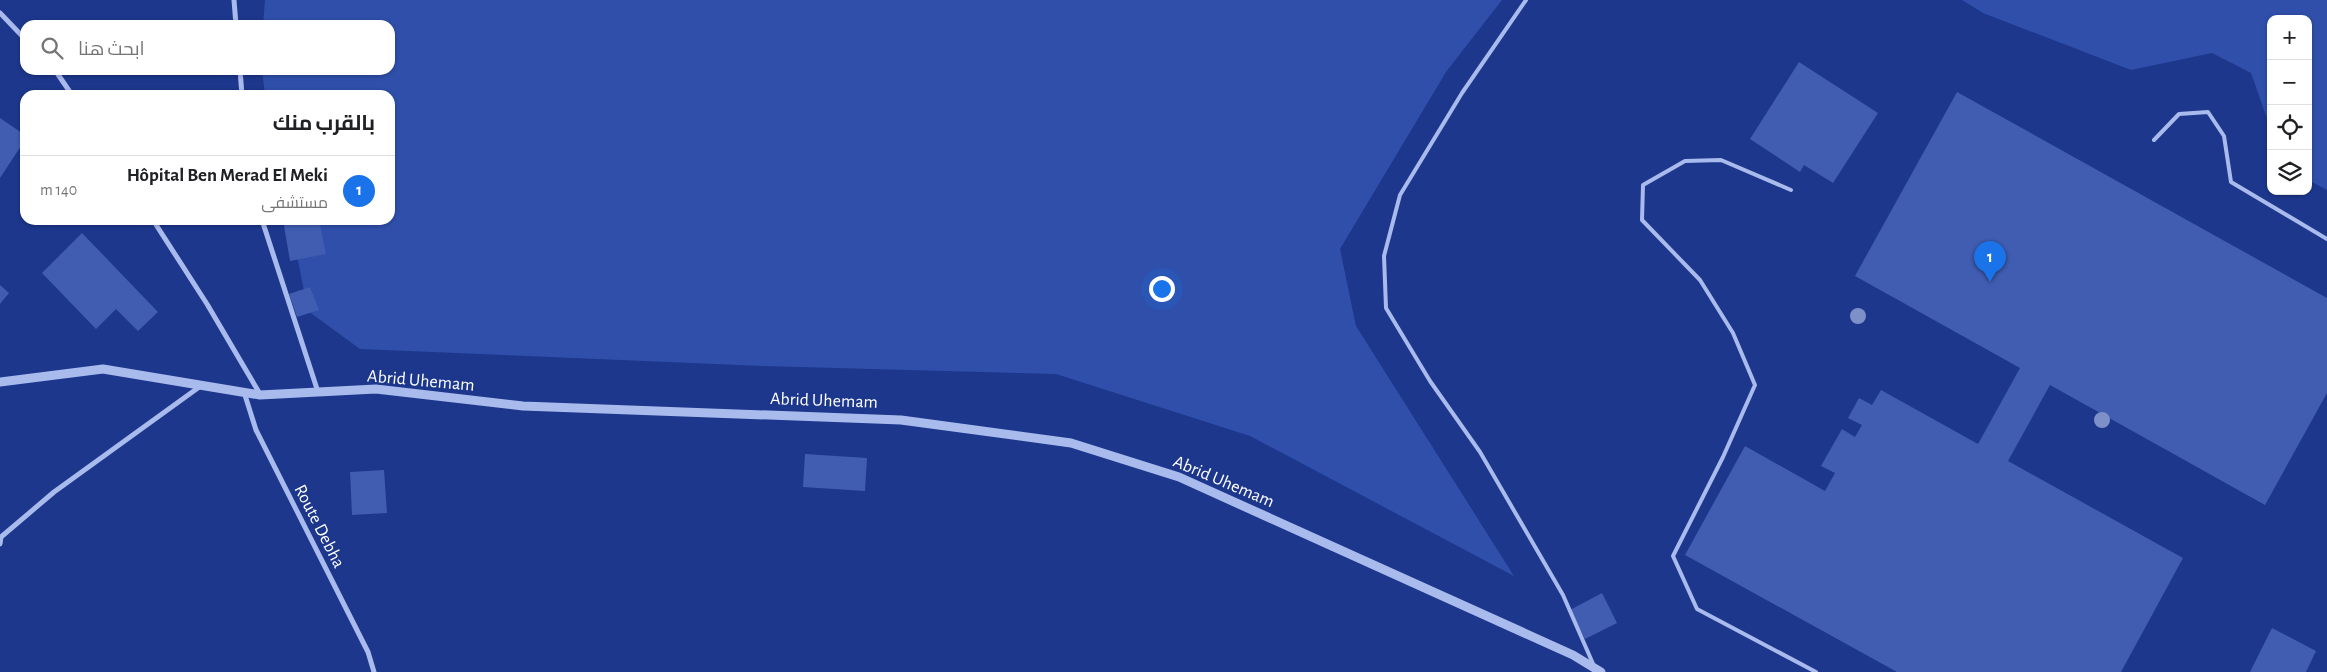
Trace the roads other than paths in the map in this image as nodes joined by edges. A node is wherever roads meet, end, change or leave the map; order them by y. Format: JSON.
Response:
{"nodes":[{"id":1,"x":234,"y":0,"type":"edge"},
{"id":2,"x":1526,"y":0,"type":"edge"},
{"id":3,"x":0,"y":13,"type":"edge"},
{"id":4,"x":236,"y":20,"type":"edge"},
{"id":5,"x":20,"y":34,"type":"edge"},
{"id":6,"x":58,"y":75,"type":"edge"},
{"id":7,"x":240,"y":75,"type":"edge"},
{"id":8,"x":69,"y":90,"type":"edge"},
{"id":9,"x":242,"y":90,"type":"edge"},
{"id":10,"x":2154,"y":140,"type":"dead end"},
{"id":11,"x":1791,"y":190,"type":"dead end"},
{"id":12,"x":156,"y":225,"type":"edge"},
{"id":13,"x":264,"y":225,"type":"edge"},
{"id":14,"x":2327,"y":239,"type":"edge"},
{"id":15,"x":0,"y":382,"type":"edge"},
{"id":16,"x":202,"y":385,"type":"junction"},
{"id":17,"x":244,"y":392,"type":"junction"},
{"id":18,"x":318,"y":392,"type":"junction"},
{"id":19,"x":260,"y":395,"type":"junction"},
{"id":20,"x":0,"y":544,"type":"edge"},
{"id":21,"x":1598,"y":670,"type":"edge"},
{"id":22,"x":374,"y":672,"type":"edge"},
{"id":23,"x":1816,"y":672,"type":"edge"}],
"edges":[{"from":1,"to":4,"type":"street"},
{"from":2,"to":21,"type":"lane"},
{"from":3,"to":5,"type":"street"},
{"from":6,"to":8,"type":"street"},
{"from":7,"to":9,"type":"street"},
{"from":10,"to":14,"type":"lane"},
{"from":11,"to":23,"type":"lane"},
{"from":12,"to":19,"type":"street"},
{"from":13,"to":18,"type":"street"},
{"from":15,"to":16,"type":"street","name":"Abrid Uhemam"},
{"from":16,"to":17,"type":"street","name":"Abrid Uhemam"},
{"from":16,"to":20,"type":"street"},
{"from":17,"to":19,"type":"street","name":"Abrid Uhemam"},
{"from":17,"to":22,"type":"street","name":"Route Debha"},
{"from":18,"to":19,"type":"street","name":"Abrid Uhemam"},
{"from":18,"to":21,"type":"street","name":"Abrid Uhemam"}]}
